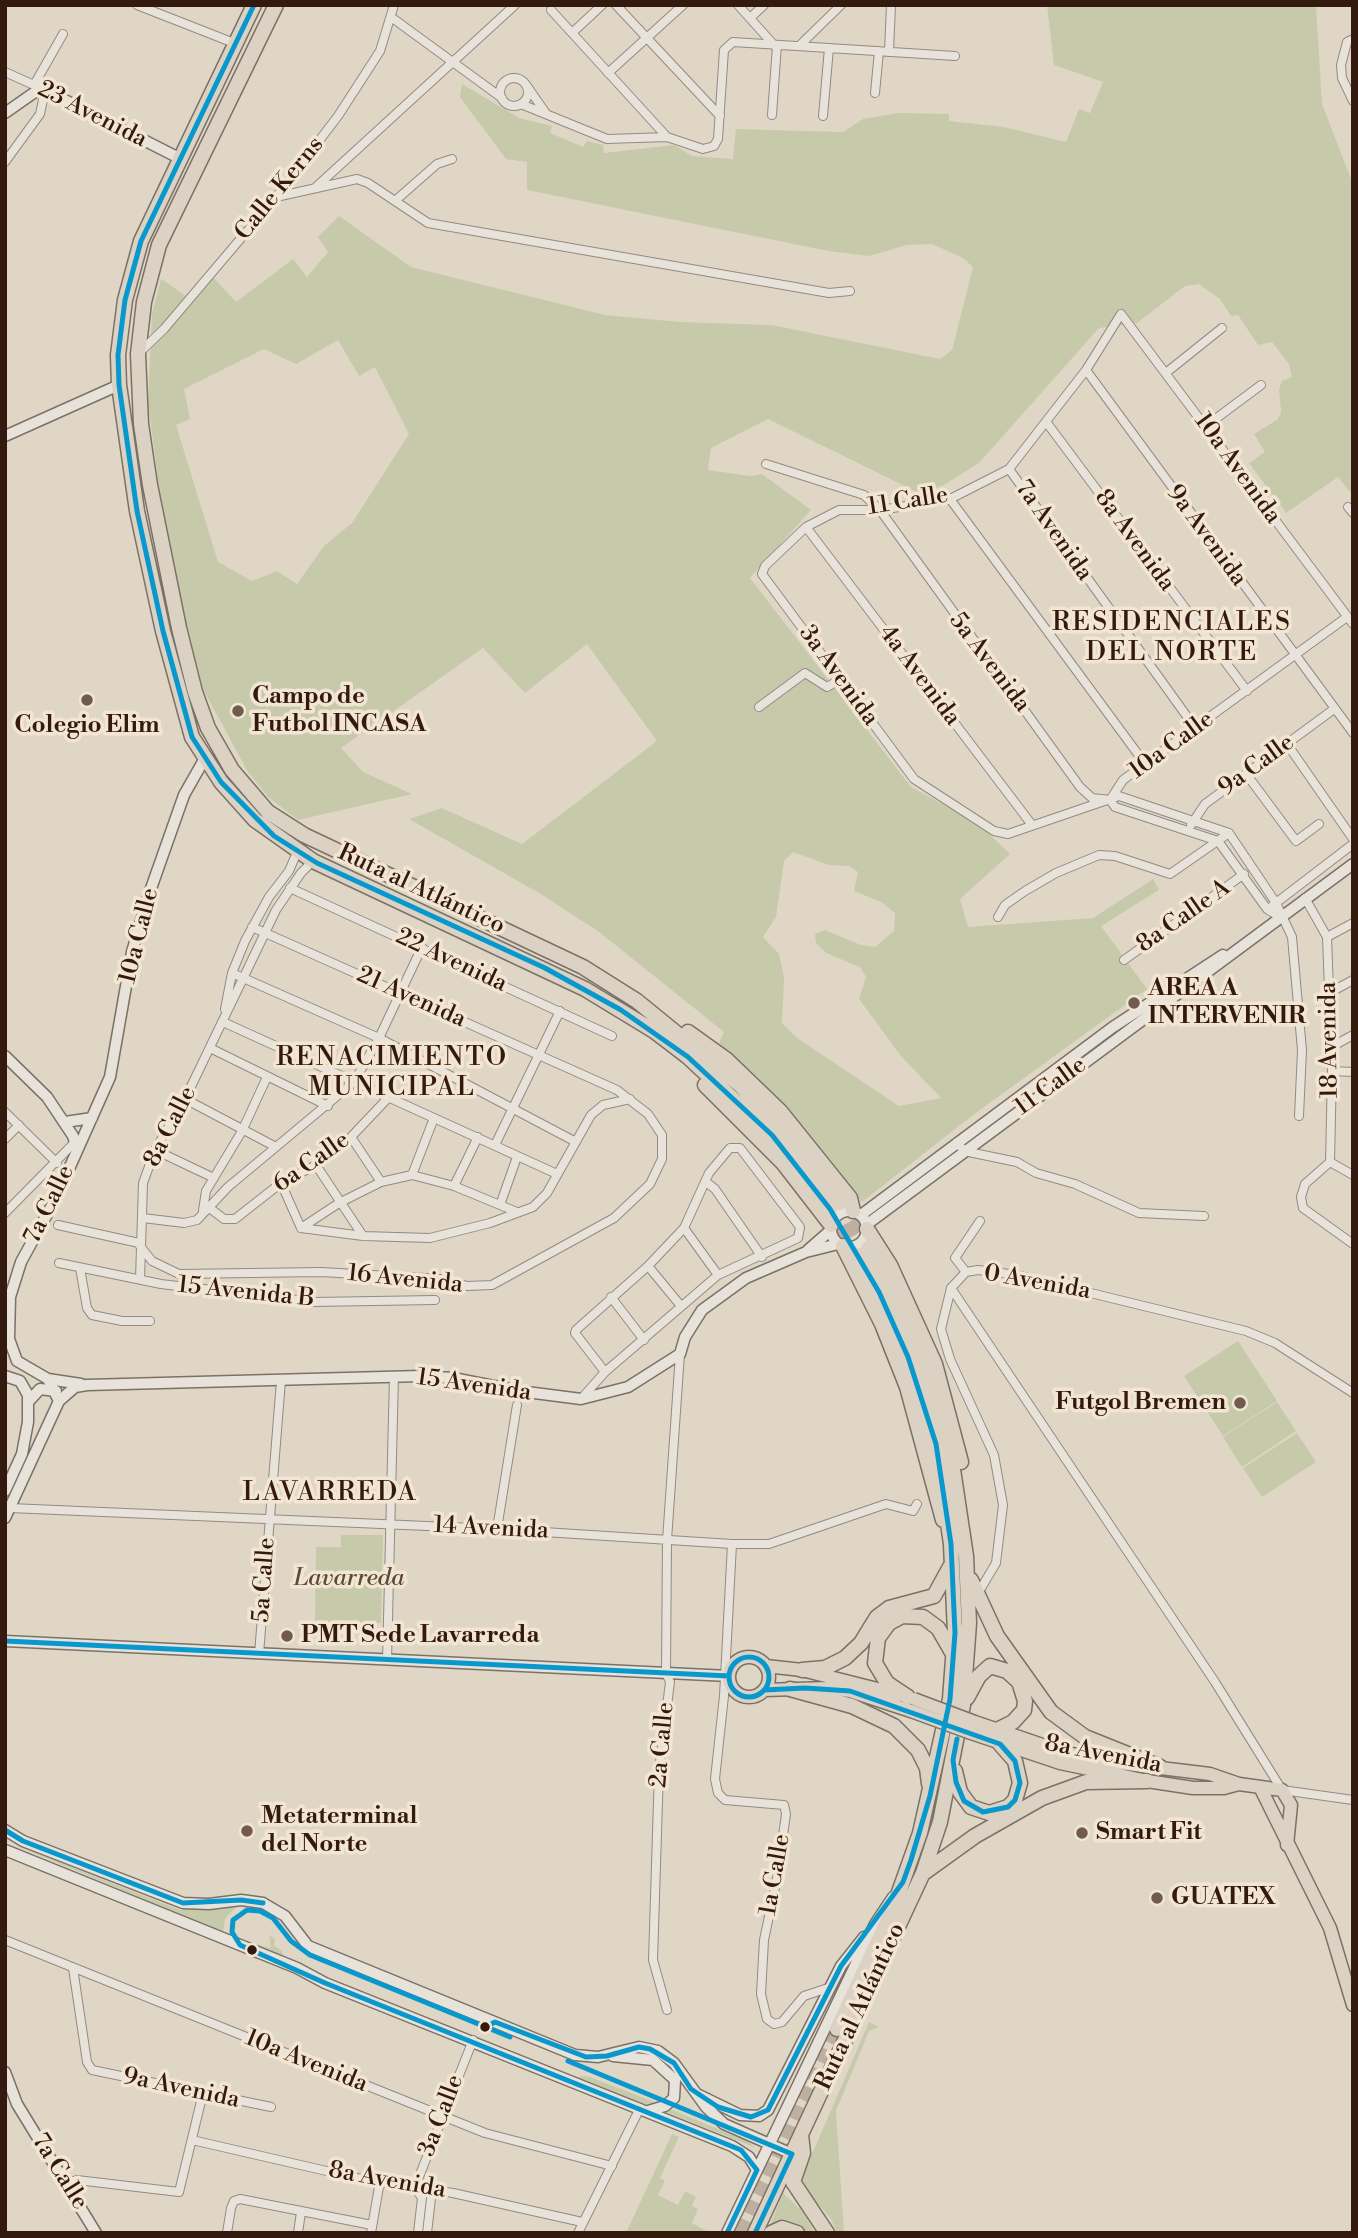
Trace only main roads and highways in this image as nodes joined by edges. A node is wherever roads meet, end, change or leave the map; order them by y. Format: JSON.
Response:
{"nodes":[{"id":1,"x":254,"y":5,"type":"edge"},
{"id":2,"x":276,"y":5,"type":"edge"},
{"id":3,"x":5,"y":113,"type":"edge"},
{"id":4,"x":179,"y":158,"type":"junction"},
{"id":5,"x":119,"y":385,"type":"junction"},
{"id":6,"x":5,"y":436,"type":"edge"},
{"id":7,"x":205,"y":758,"type":"junction"},
{"id":8,"x":1353,"y":864,"type":"edge"},
{"id":9,"x":654,"y":1031,"type":"junction"},
{"id":10,"x":5,"y":1056,"type":"edge"},
{"id":11,"x":92,"y":1118,"type":"junction"},
{"id":12,"x":65,"y":1122,"type":"junction"},
{"id":13,"x":76,"y":1146,"type":"junction"},
{"id":14,"x":853,"y":1215,"type":"junction"},
{"id":15,"x":831,"y":1227,"type":"junction"},
{"id":16,"x":840,"y":1245,"type":"junction"},
{"id":17,"x":806,"y":1252,"type":"junction"},
{"id":18,"x":9,"y":1339,"type":"junction"},
{"id":19,"x":5,"y":1355,"type":"edge"},
{"id":20,"x":5,"y":1376,"type":"edge"},
{"id":21,"x":48,"y":1379,"type":"junction"},
{"id":22,"x":87,"y":1385,"type":"junction"},
{"id":23,"x":58,"y":1396,"type":"junction"},
{"id":24,"x":28,"y":1402,"type":"junction"},
{"id":25,"x":5,"y":1491,"type":"edge"},
{"id":26,"x":8,"y":1513,"type":"edge"},
{"id":27,"x":963,"y":1522,"type":"junction"},
{"id":28,"x":951,"y":1544,"type":"junction"},
{"id":29,"x":960,"y":1558,"type":"junction"},
{"id":30,"x":5,"y":1641,"type":"edge"},
{"id":31,"x":954,"y":1658,"type":"junction"},
{"id":32,"x":766,"y":1666,"type":"junction"},
{"id":33,"x":802,"y":1670,"type":"junction"},
{"id":34,"x":726,"y":1676,"type":"junction"},
{"id":35,"x":790,"y":1689,"type":"junction"},
{"id":36,"x":764,"y":1690,"type":"junction"},
{"id":37,"x":911,"y":1702,"type":"junction"},
{"id":38,"x":963,"y":1705,"type":"junction"},
{"id":39,"x":998,"y":1737,"type":"junction"},
{"id":40,"x":953,"y":1760,"type":"junction"},
{"id":41,"x":1160,"y":1767,"type":"junction"},
{"id":42,"x":1147,"y":1781,"type":"junction"},
{"id":43,"x":1238,"y":1784,"type":"junction"},
{"id":44,"x":1260,"y":1787,"type":"junction"},
{"id":45,"x":930,"y":1796,"type":"junction"},
{"id":46,"x":5,"y":1830,"type":"edge"},
{"id":47,"x":1287,"y":1845,"type":"junction"},
{"id":48,"x":5,"y":1850,"type":"edge"},
{"id":49,"x":923,"y":1873,"type":"junction"},
{"id":50,"x":903,"y":1882,"type":"junction"},
{"id":51,"x":875,"y":1924,"type":"junction"},
{"id":52,"x":1353,"y":2005,"type":"edge"},
{"id":53,"x":837,"y":2029,"type":"tunnel mouth"},
{"id":54,"x":607,"y":2056,"type":"junction"},
{"id":55,"x":6,"y":2076,"type":"edge"},
{"id":56,"x":691,"y":2089,"type":"junction"},
{"id":57,"x":644,"y":2110,"type":"junction"},
{"id":58,"x":801,"y":2133,"type":"junction"},
{"id":59,"x":769,"y":2144,"type":"junction"},
{"id":60,"x":792,"y":2154,"type":"junction"},
{"id":61,"x":757,"y":2170,"type":"junction"},
{"id":62,"x":96,"y":2233,"type":"edge"},
{"id":63,"x":727,"y":2233,"type":"edge"},
{"id":64,"x":755,"y":2233,"type":"edge"},
{"id":65,"x":771,"y":2233,"type":"edge"},
{"id":66,"x":797,"y":2233,"type":"edge"},
{"id":67,"x":827,"y":2233,"type":"edge"}],
"edges":[{"from":1,"to":4,"type":"highway","name":"Ruta al Atlántico"},
{"from":2,"to":14,"type":"highway","name":"Ruta al Atlántico"},
{"from":3,"to":4,"type":"main road","name":"23 Avenida"},
{"from":4,"to":5,"type":"highway","name":"Ruta al Atlántico"},
{"from":5,"to":6,"type":"main road"},
{"from":5,"to":7,"type":"highway","name":"Ruta al Atlántico"},
{"from":7,"to":9,"type":"highway","name":"Ruta al Atlántico"},
{"from":7,"to":11,"type":"main road","name":"10a Calle"},
{"from":8,"to":14,"type":"main road","name":"11 Calle"},
{"from":9,"to":14,"type":"highway","name":"Ruta al Atlántico"},
{"from":9,"to":15,"type":"highway"},
{"from":10,"to":12,"type":"main road"},
{"from":11,"to":12,"type":"main road"},
{"from":11,"to":13,"type":"main road","name":"10a Calle"},
{"from":12,"to":13,"type":"main road"},
{"from":13,"to":18,"type":"main road","name":"7a Calle"},
{"from":14,"to":15,"type":"main road"},
{"from":14,"to":16,"type":"main road"},
{"from":14,"to":27,"type":"highway"},
{"from":15,"to":16,"type":"main road"},
{"from":15,"to":17,"type":"main road"},
{"from":16,"to":17,"type":"main road"},
{"from":16,"to":28,"type":"highway"},
{"from":17,"to":22,"type":"main road","name":"15 Avenida"},
{"from":18,"to":19,"type":"main road","name":"7a Calle"},
{"from":18,"to":21,"type":"main road"},
{"from":20,"to":24,"type":"main road"},
{"from":21,"to":22,"type":"main road","name":"15 Avenida"},
{"from":21,"to":23,"type":"main road"},
{"from":22,"to":23,"type":"main road","name":"15 Avenida"},
{"from":23,"to":24,"type":"main road","name":"15 Avenida"},
{"from":23,"to":26,"type":"main road"},
{"from":24,"to":25,"type":"main road"},
{"from":27,"to":28,"type":"highway","name":"Ruta al Atlántico"},
{"from":27,"to":29,"type":"highway","name":"Ruta al Atlántico"},
{"from":28,"to":29,"type":"highway","name":"Ruta al Atlántico"},
{"from":29,"to":31,"type":"highway","name":"Ruta al Atlántico"},
{"from":29,"to":33,"type":"highway"},
{"from":29,"to":38,"type":"highway","name":"Ruta al Atlántico"},
{"from":29,"to":41,"type":"highway"},
{"from":30,"to":34,"type":"main road"},
{"from":31,"to":37,"type":"highway"},
{"from":31,"to":45,"type":"highway","name":"Ruta al Atlántico"},
{"from":32,"to":33,"type":"main road","name":"8a Avenida"},
{"from":32,"to":34,"type":"main road"},
{"from":32,"to":36,"type":"main road"},
{"from":33,"to":37,"type":"main road","name":"8a Avenida"},
{"from":34,"to":36,"type":"main road"},
{"from":35,"to":36,"type":"main road","name":"8a Avenida"},
{"from":35,"to":37,"type":"main road","name":"8a Avenida"},
{"from":35,"to":45,"type":"highway"},
{"from":37,"to":39,"type":"main road","name":"8a Avenida","bridge":true},
{"from":38,"to":39,"type":"highway"},
{"from":38,"to":40,"type":"highway","name":"Ruta al Atlántico"},
{"from":39,"to":40,"type":"highway"},
{"from":39,"to":41,"type":"main road","name":"8a Avenida"},
{"from":39,"to":42,"type":"main road","name":"8a Avenida"},
{"from":40,"to":49,"type":"highway","name":"Ruta al Atlántico"},
{"from":41,"to":43,"type":"main road","name":"8a Avenida"},
{"from":42,"to":43,"type":"main road","name":"8a Avenida"},
{"from":42,"to":49,"type":"highway"},
{"from":43,"to":44,"type":"main road","name":"8a Avenida"},
{"from":44,"to":47,"type":"main road"},
{"from":44,"to":47,"type":"main road","name":"8a Avenida"},
{"from":45,"to":50,"type":"highway","name":"Ruta al Atlántico"},
{"from":46,"to":54,"type":"main road"},
{"from":47,"to":52,"type":"main road"},
{"from":48,"to":57,"type":"main road"},
{"from":49,"to":58,"type":"highway","name":"Ruta al Atlántico"},
{"from":50,"to":51,"type":"main road","name":"Ruta al Atlántico"},
{"from":50,"to":53,"type":"highway","name":"Ruta al Atlántico"},
{"from":51,"to":56,"type":"main road"},
{"from":51,"to":59,"type":"main road","name":"Ruta al Atlántico"},
{"from":54,"to":56,"type":"main road"},
{"from":54,"to":57,"type":"main road"},
{"from":55,"to":62,"type":"main road","name":"7a Calle"},
{"from":56,"to":59,"type":"main road"},
{"from":57,"to":61,"type":"main road"},
{"from":58,"to":60,"type":"highway","name":"Ruta al Atlántico"},
{"from":58,"to":67,"type":"highway"},
{"from":59,"to":60,"type":"main road"},
{"from":59,"to":61,"type":"main road","name":"Ruta al Atlántico"},
{"from":60,"to":64,"type":"highway","name":"Ruta al Atlántico"},
{"from":61,"to":63,"type":"main road","name":"Ruta al Atlántico"},
{"from":65,"to":66,"type":"highway"}]}
